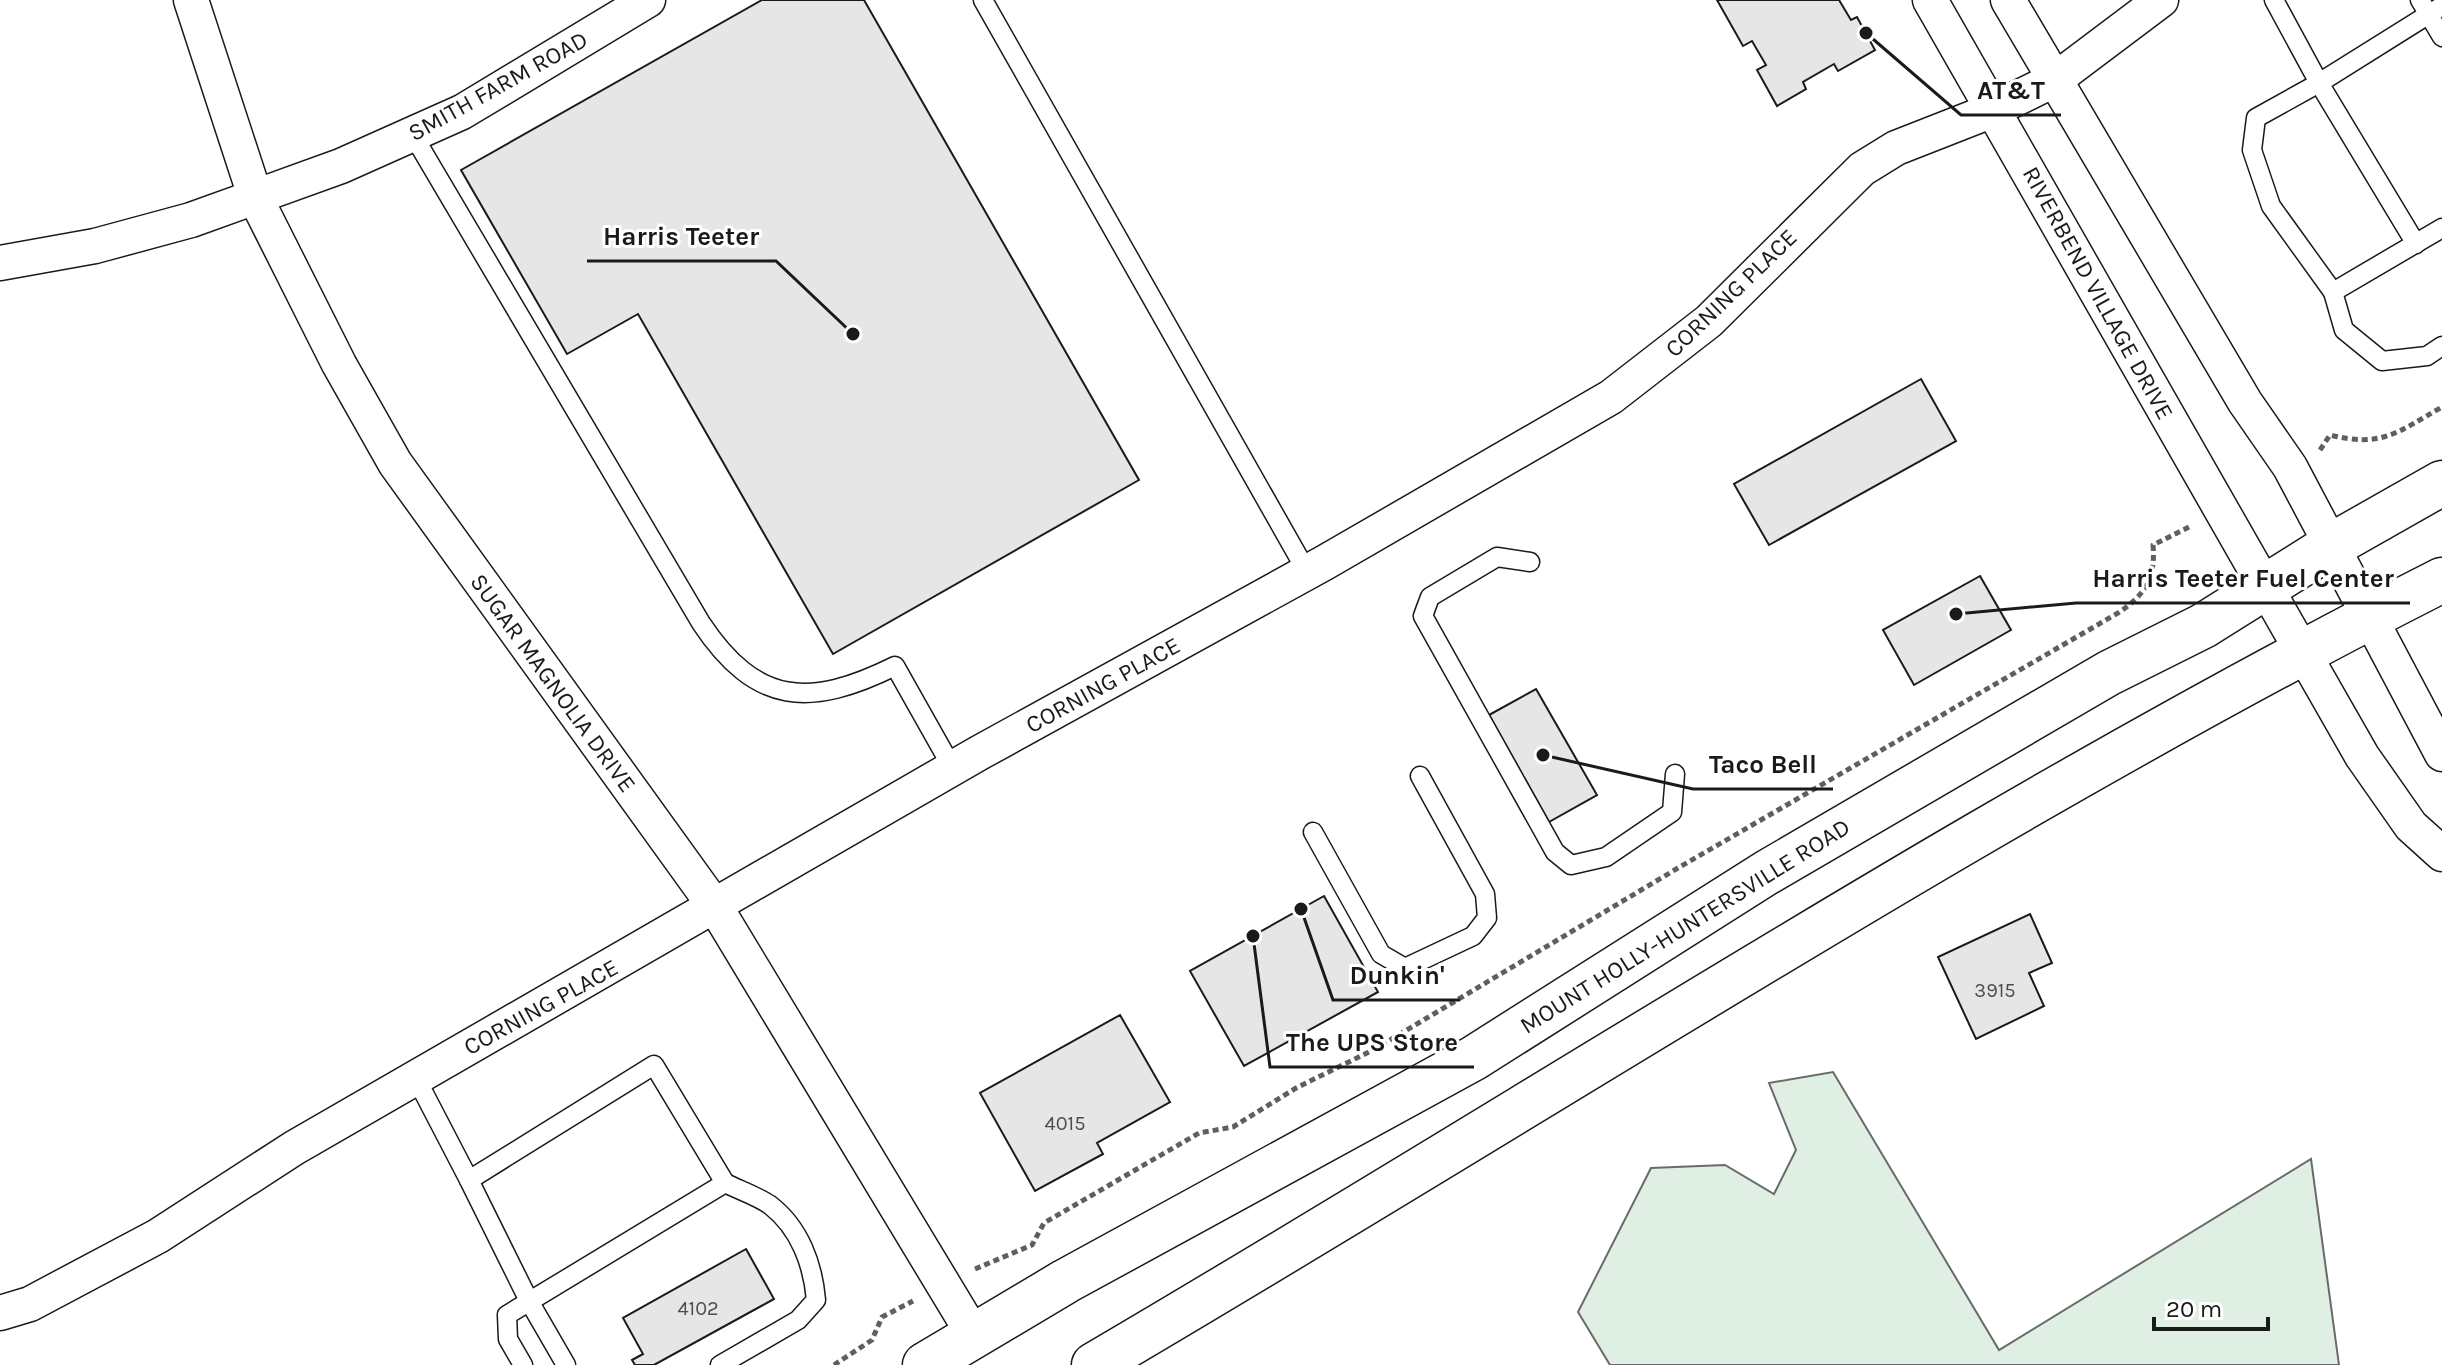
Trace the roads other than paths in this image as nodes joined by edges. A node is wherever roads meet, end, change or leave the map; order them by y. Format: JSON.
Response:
{"nodes":[{"id":1,"x":191,"y":0,"type":"edge"},
{"id":2,"x":648,"y":0,"type":"edge"},
{"id":3,"x":983,"y":0,"type":"edge"},
{"id":4,"x":1930,"y":0,"type":"edge"},
{"id":5,"x":2008,"y":0,"type":"edge"},
{"id":6,"x":2161,"y":0,"type":"edge"},
{"id":7,"x":2274,"y":0,"type":"edge"},
{"id":8,"x":2430,"y":7,"type":"edge"},
{"id":9,"x":2442,"y":37,"type":"edge"},
{"id":10,"x":2056,"y":79,"type":"junction"},
{"id":11,"x":2319,"y":83,"type":"junction"},
{"id":12,"x":1993,"y":110,"type":"junction"},
{"id":13,"x":413,"y":135,"type":"junction"},
{"id":14,"x":256,"y":199,"type":"junction"},
{"id":15,"x":2442,"y":228,"type":"edge"},
{"id":16,"x":2416,"y":244,"type":"junction"},
{"id":17,"x":0,"y":263,"type":"edge"},
{"id":18,"x":2333,"y":292,"type":"junction"},
{"id":19,"x":2442,"y":346,"type":"edge"},
{"id":20,"x":2442,"y":483,"type":"edge"},
{"id":21,"x":2329,"y":547,"type":"junction"},
{"id":22,"x":1530,"y":562,"type":"dead end"},
{"id":23,"x":1307,"y":572,"type":"junction"},
{"id":24,"x":2442,"y":580,"type":"edge"},
{"id":25,"x":2264,"y":587,"type":"junction"},
{"id":26,"x":2369,"y":617,"type":"junction"},
{"id":27,"x":2301,"y":651,"type":"junction"},
{"id":28,"x":2442,"y":754,"type":"edge"},
{"id":29,"x":953,"y":769,"type":"junction"},
{"id":30,"x":1675,"y":774,"type":"dead end"},
{"id":31,"x":1420,"y":776,"type":"dead end"},
{"id":32,"x":1313,"y":832,"type":"dead end"},
{"id":33,"x":2442,"y":854,"type":"edge"},
{"id":34,"x":716,"y":908,"type":"junction"},
{"id":35,"x":416,"y":1078,"type":"junction"},
{"id":36,"x":469,"y":1180,"type":"junction"},
{"id":37,"x":725,"y":1183,"type":"junction"},
{"id":38,"x":529,"y":1301,"type":"junction"},
{"id":39,"x":0,"y":1313,"type":"edge"},
{"id":40,"x":978,"y":1351,"type":"edge"},
{"id":41,"x":523,"y":1365,"type":"edge"},
{"id":42,"x":566,"y":1365,"type":"edge"},
{"id":43,"x":720,"y":1365,"type":"edge"},
{"id":44,"x":925,"y":1365,"type":"edge"},
{"id":45,"x":1094,"y":1365,"type":"edge"}],
"edges":[{"from":1,"to":14,"type":"street","name":"SUGAR MAGNOLIA DRIVE"},
{"from":2,"to":13,"type":"street","name":"SMITH FARM ROAD"},
{"from":3,"to":23,"type":"lane"},
{"from":4,"to":12,"type":"street","name":"RIVERBEND VILLAGE DRIVE"},
{"from":5,"to":10,"type":"street"},
{"from":6,"to":10,"type":"street","name":"CORNING PLACE"},
{"from":7,"to":11,"type":"lane"},
{"from":8,"to":9,"type":"lane"},
{"from":8,"to":11,"type":"lane"},
{"from":10,"to":12,"type":"street","name":"CORNING PLACE"},
{"from":10,"to":21,"type":"street"},
{"from":11,"to":16,"type":"lane"},
{"from":11,"to":18,"type":"lane"},
{"from":12,"to":23,"type":"street","name":"CORNING PLACE"},
{"from":12,"to":25,"type":"street","name":"RIVERBEND VILLAGE DRIVE"},
{"from":13,"to":14,"type":"street","name":"SMITH FARM ROAD"},
{"from":13,"to":29,"type":"lane"},
{"from":14,"to":17,"type":"street","name":"SMITH FARM ROAD"},
{"from":14,"to":34,"type":"street","name":"SUGAR MAGNOLIA DRIVE"},
{"from":15,"to":16,"type":"lane"},
{"from":16,"to":18,"type":"lane"},
{"from":18,"to":19,"type":"lane"},
{"from":20,"to":21,"type":"main road","name":"MOUNT HOLLY-HUNTERSVILLE ROAD"},
{"from":21,"to":25,"type":"main road","name":"MOUNT HOLLY-HUNTERSVILLE ROAD"},
{"from":21,"to":26,"type":"street"},
{"from":22,"to":30,"type":"lane"},
{"from":23,"to":29,"type":"street","name":"CORNING PLACE"},
{"from":24,"to":26,"type":"main road"},
{"from":25,"to":27,"type":"street","name":"RIVERBEND VILLAGE DRIVE"},
{"from":25,"to":40,"type":"main road","name":"MOUNT HOLLY-HUNTERSVILLE ROAD"},
{"from":26,"to":27,"type":"main road"},
{"from":26,"to":28,"type":"street"},
{"from":27,"to":33,"type":"street","name":"RIVERBEND VILLAGE DRIVE"},
{"from":27,"to":45,"type":"main road"},
{"from":29,"to":34,"type":"street","name":"CORNING PLACE"},
{"from":31,"to":32,"type":"lane"},
{"from":34,"to":35,"type":"street","name":"CORNING PLACE"},
{"from":34,"to":40,"type":"street","name":"SUGAR MAGNOLIA DRIVE"},
{"from":35,"to":36,"type":"lane"},
{"from":35,"to":39,"type":"street","name":"CORNING PLACE"},
{"from":36,"to":37,"type":"lane"},
{"from":36,"to":38,"type":"lane"},
{"from":37,"to":38,"type":"lane"},
{"from":37,"to":43,"type":"lane"},
{"from":38,"to":41,"type":"lane"},
{"from":38,"to":42,"type":"lane"},
{"from":40,"to":44,"type":"main road","name":"MOUNT HOLLY-HUNTERSVILLE ROAD"}]}
